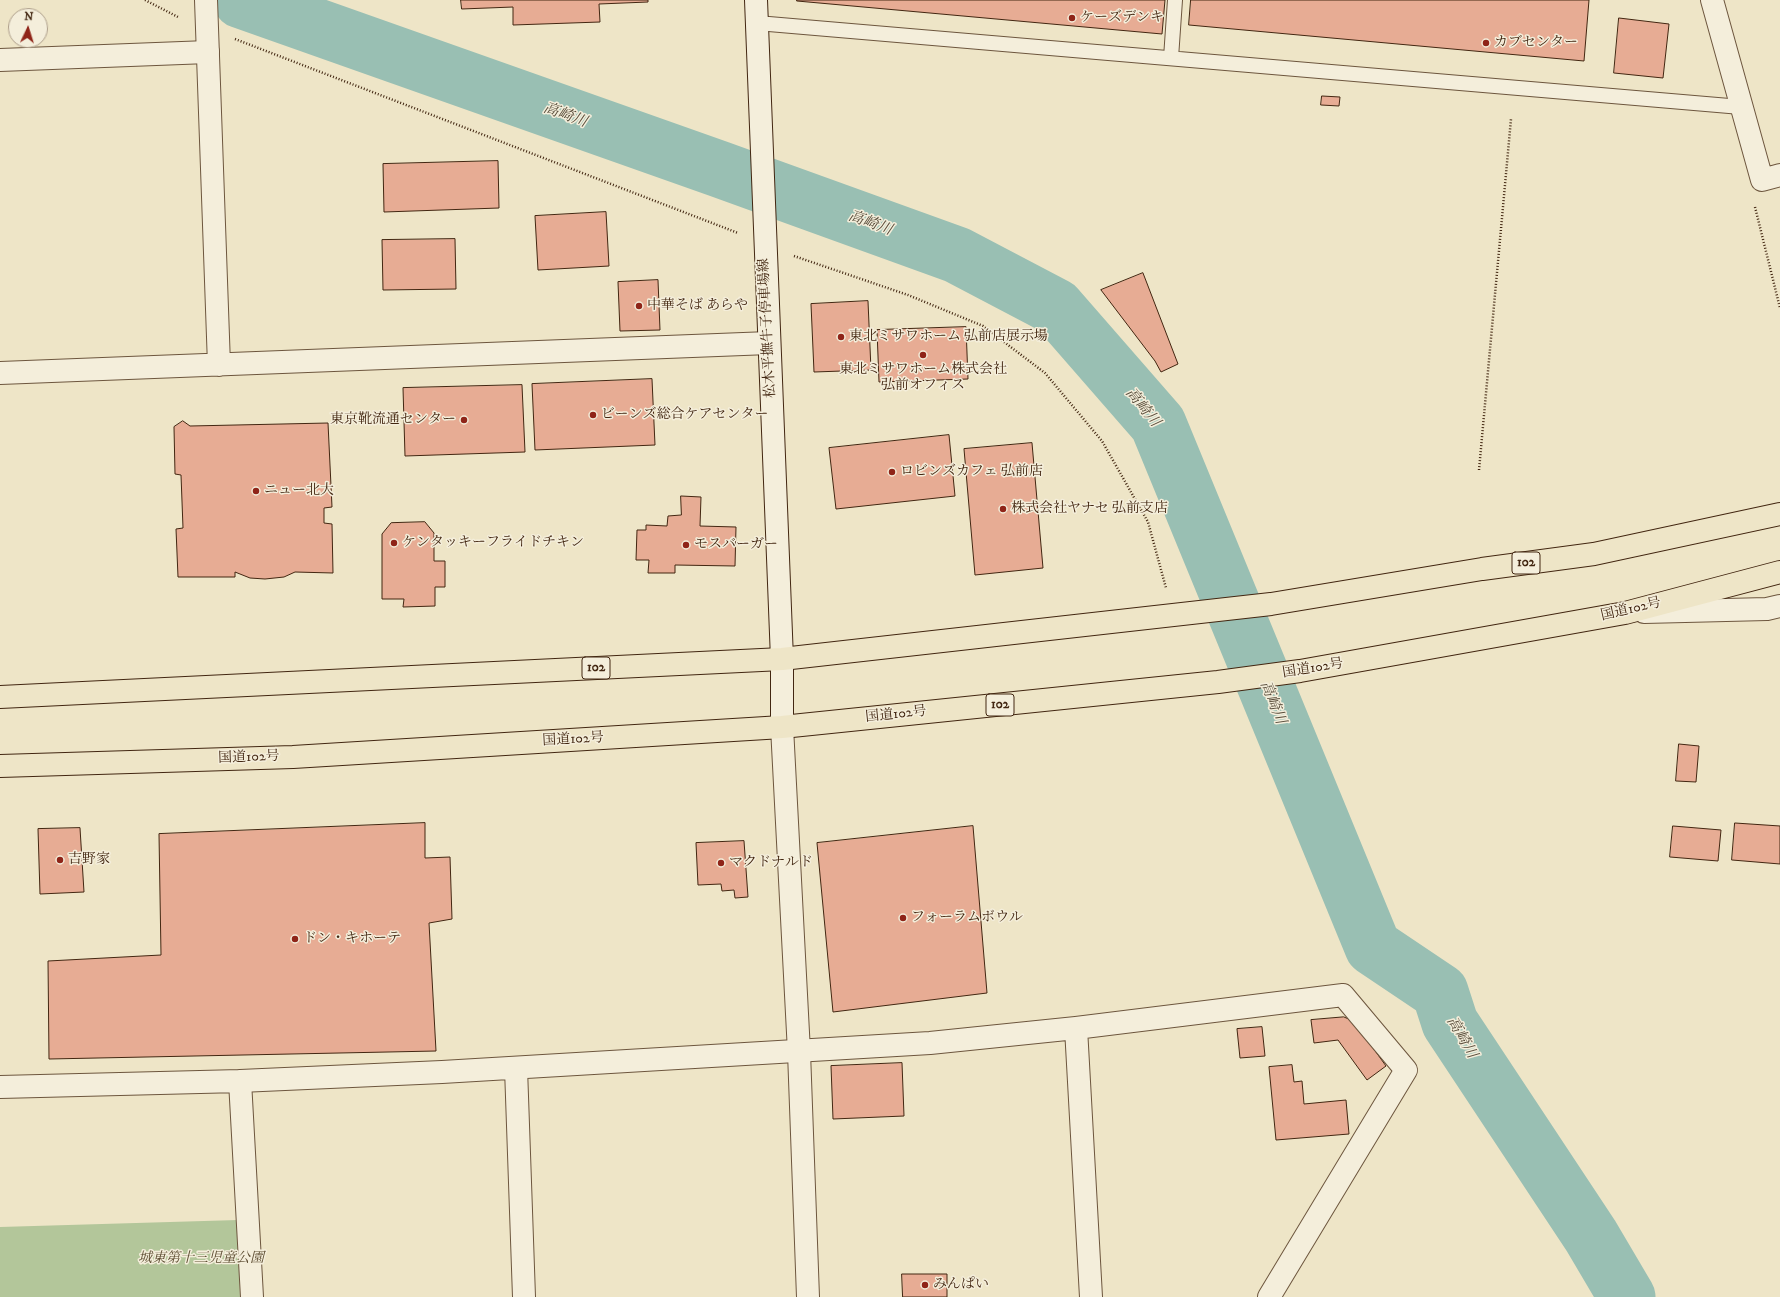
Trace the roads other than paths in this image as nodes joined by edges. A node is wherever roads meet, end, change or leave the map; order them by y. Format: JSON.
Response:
{"nodes":[{"id":1,"x":206,"y":0,"type":"edge"},
{"id":2,"x":756,"y":0,"type":"edge"},
{"id":3,"x":1175,"y":0,"type":"edge"},
{"id":4,"x":1712,"y":0,"type":"edge"},
{"id":5,"x":757,"y":23,"type":"junction"},
{"id":6,"x":208,"y":52,"type":"junction"},
{"id":7,"x":1171,"y":58,"type":"junction"},
{"id":8,"x":0,"y":60,"type":"edge"},
{"id":9,"x":1741,"y":107,"type":"junction"},
{"id":10,"x":1780,"y":175,"type":"edge"},
{"id":11,"x":770,"y":343,"type":"junction"},
{"id":12,"x":219,"y":365,"type":"junction"},
{"id":13,"x":0,"y":373,"type":"edge"},
{"id":14,"x":1780,"y":514,"type":"edge"},
{"id":15,"x":1780,"y":572,"type":"edge"},
{"id":16,"x":1780,"y":606,"type":"edge"},
{"id":17,"x":1625,"y":613,"type":"junction"},
{"id":18,"x":782,"y":659,"type":"junction"},
{"id":19,"x":0,"y":697,"type":"edge"},
{"id":20,"x":782,"y":727,"type":"junction"},
{"id":21,"x":0,"y":766,"type":"edge"},
{"id":22,"x":1076,"y":1028,"type":"junction"},
{"id":23,"x":799,"y":1052,"type":"junction"},
{"id":24,"x":516,"y":1068,"type":"junction"},
{"id":25,"x":240,"y":1081,"type":"junction"},
{"id":26,"x":0,"y":1087,"type":"edge"},
{"id":27,"x":252,"y":1297,"type":"edge"},
{"id":28,"x":524,"y":1297,"type":"edge"},
{"id":29,"x":808,"y":1297,"type":"edge"},
{"id":30,"x":1091,"y":1297,"type":"edge"},
{"id":31,"x":1269,"y":1297,"type":"edge"}],
"edges":[{"from":1,"to":6,"type":"street"},
{"from":2,"to":5,"type":"street","name":"松木平撫牛子停車場線"},
{"from":3,"to":7,"type":"lane"},
{"from":4,"to":9,"type":"street"},
{"from":5,"to":7,"type":"lane"},
{"from":5,"to":11,"type":"street","name":"松木平撫牛子停車場線"},
{"from":6,"to":8,"type":"street"},
{"from":6,"to":12,"type":"street"},
{"from":7,"to":9,"type":"lane"},
{"from":9,"to":10,"type":"street"},
{"from":11,"to":12,"type":"street"},
{"from":11,"to":18,"type":"street","name":"松木平撫牛子停車場線"},
{"from":12,"to":13,"type":"street"},
{"from":14,"to":18,"type":"highway","number":"102"},
{"from":15,"to":17,"type":"highway","name":"国道102号","number":"102"},
{"from":16,"to":17,"type":"street"},
{"from":17,"to":20,"type":"highway","name":"国道102号","number":"102"},
{"from":18,"to":19,"type":"highway","number":"102"},
{"from":18,"to":20,"type":"street","name":"松木平撫牛子停車場線"},
{"from":20,"to":21,"type":"highway","name":"国道102号","number":"102"},
{"from":20,"to":23,"type":"street","name":"松木平撫牛子停車場線"},
{"from":22,"to":23,"type":"street"},
{"from":22,"to":30,"type":"street"},
{"from":22,"to":31,"type":"street"},
{"from":23,"to":24,"type":"street"},
{"from":23,"to":29,"type":"street","name":"松木平撫牛子停車場線"},
{"from":24,"to":25,"type":"street"},
{"from":24,"to":28,"type":"street"},
{"from":25,"to":26,"type":"street"},
{"from":25,"to":27,"type":"street"}]}
